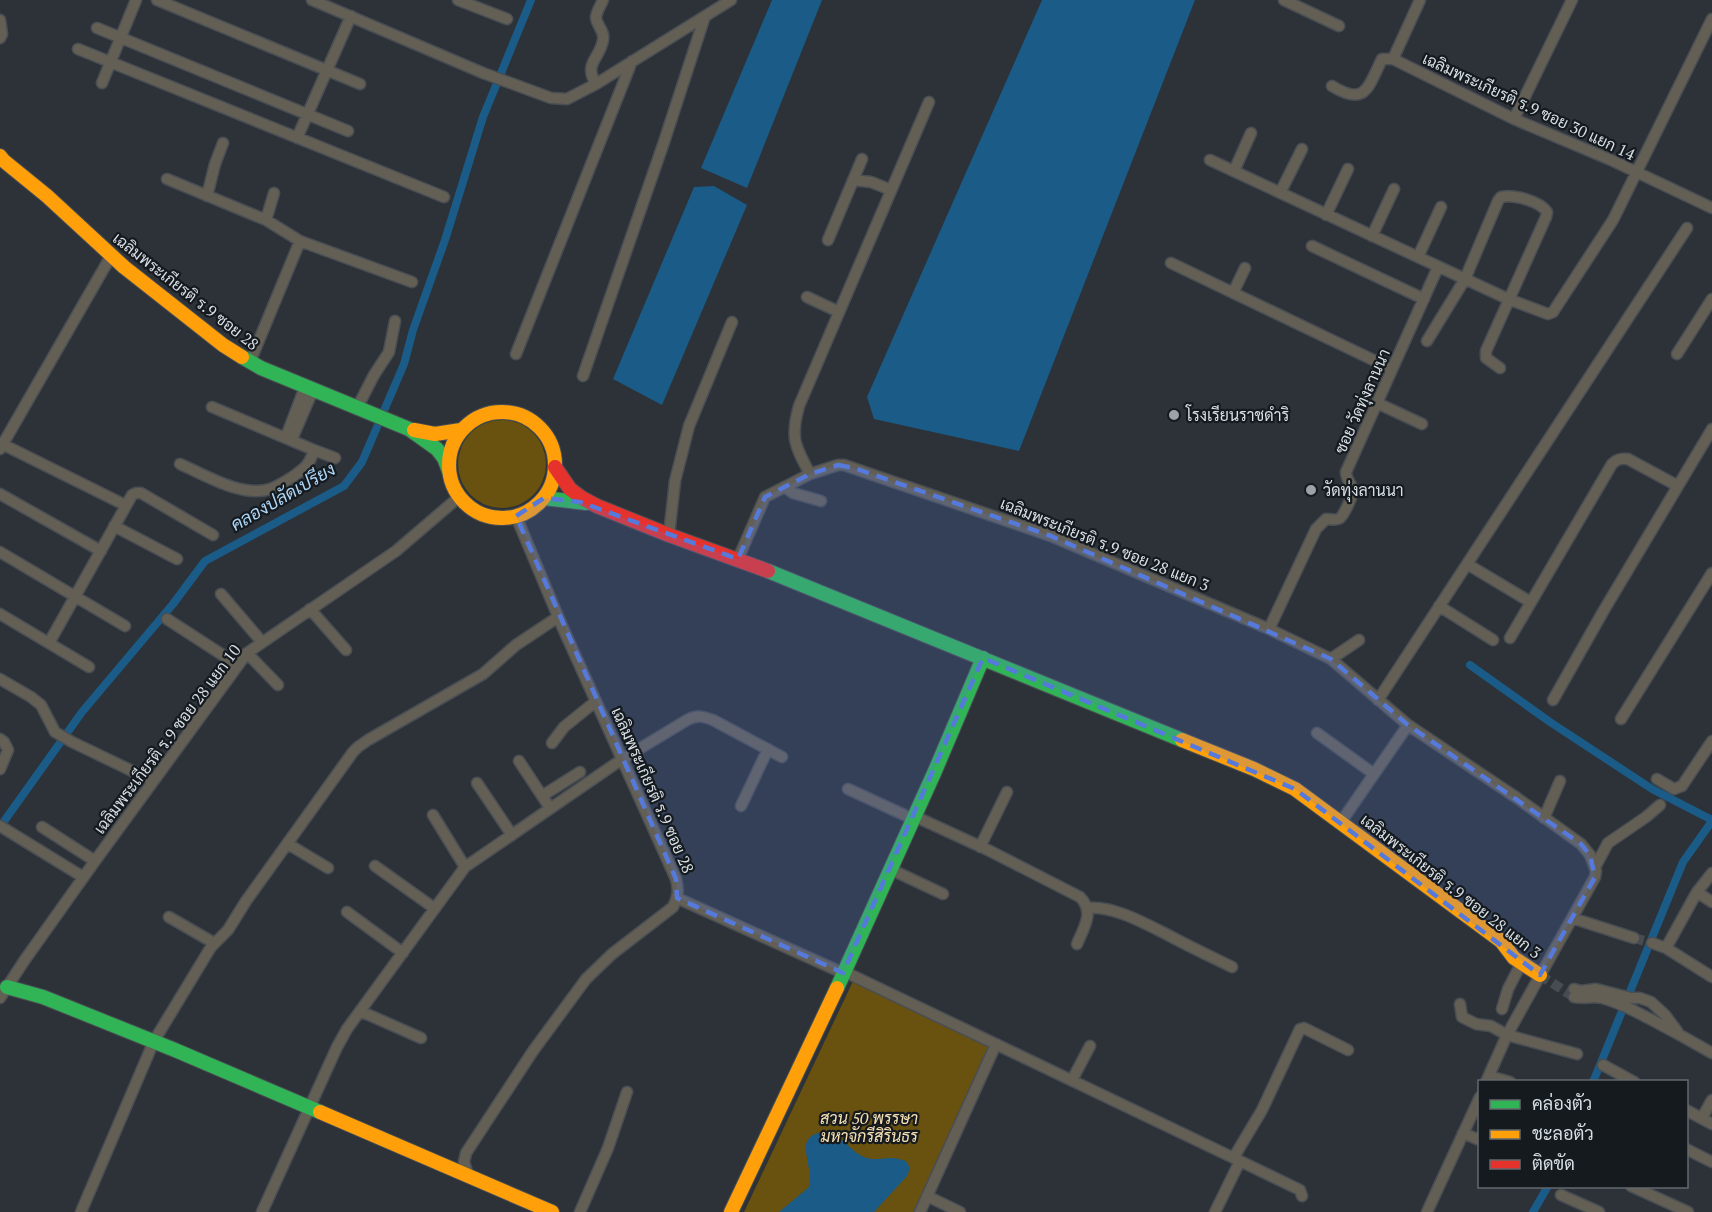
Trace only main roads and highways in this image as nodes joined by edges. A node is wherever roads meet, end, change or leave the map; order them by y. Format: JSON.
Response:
{"nodes":[{"id":1,"x":1,"y":161,"type":"edge"},
{"id":2,"x":409,"y":429,"type":"junction"},
{"id":3,"x":461,"y":430,"type":"junction"},
{"id":4,"x":555,"y":467,"type":"junction"},
{"id":5,"x":449,"y":471,"type":"junction"},
{"id":6,"x":544,"y":498,"type":"junction"},
{"id":7,"x":597,"y":506,"type":"junction"},
{"id":8,"x":983,"y":658,"type":"junction"},
{"id":9,"x":1540,"y":975,"type":"tunnel mouth"},
{"id":10,"x":3,"y":990,"type":"edge"},
{"id":11,"x":552,"y":1212,"type":"edge"},
{"id":12,"x":731,"y":1212,"type":"edge"}],
"edges":[{"from":1,"to":2,"type":"main road","name":"เฉลิมพระเกียรติ ร.9 ซอย 28"},
{"from":2,"to":3,"type":"main road","name":"เฉลิมพระเกียรติ ร.9 ซอย 28"},
{"from":2,"to":5,"type":"main road","name":"เฉลิมพระเกียรติ ร.9 ซอย 28"},
{"from":3,"to":4,"type":"main road","name":"เฉลิมพระเกียรติ ร.9 ซอย 28"},
{"from":3,"to":5,"type":"main road","name":"เฉลิมพระเกียรติ ร.9 ซอย 28"},
{"from":4,"to":6,"type":"main road"},
{"from":4,"to":7,"type":"main road","name":"เฉลิมพระเกียรติ ร.9 ซอย 28 แยก 3"},
{"from":5,"to":6,"type":"main road","name":"เฉลิมพระเกียรติ ร.9 ซอย 28"},
{"from":6,"to":7,"type":"main road","name":"เฉลิมพระเกียรติ ร.9 ซอย 28 แยก 3"},
{"from":7,"to":8,"type":"main road","name":"เฉลิมพระเกียรติ ร.9 ซอย 28 แยก 3"},
{"from":8,"to":9,"type":"main road","name":"เฉลิมพระเกียรติ ร.9 ซอย 28 แยก 3"},
{"from":8,"to":12,"type":"main road"},
{"from":10,"to":11,"type":"main road"}]}
